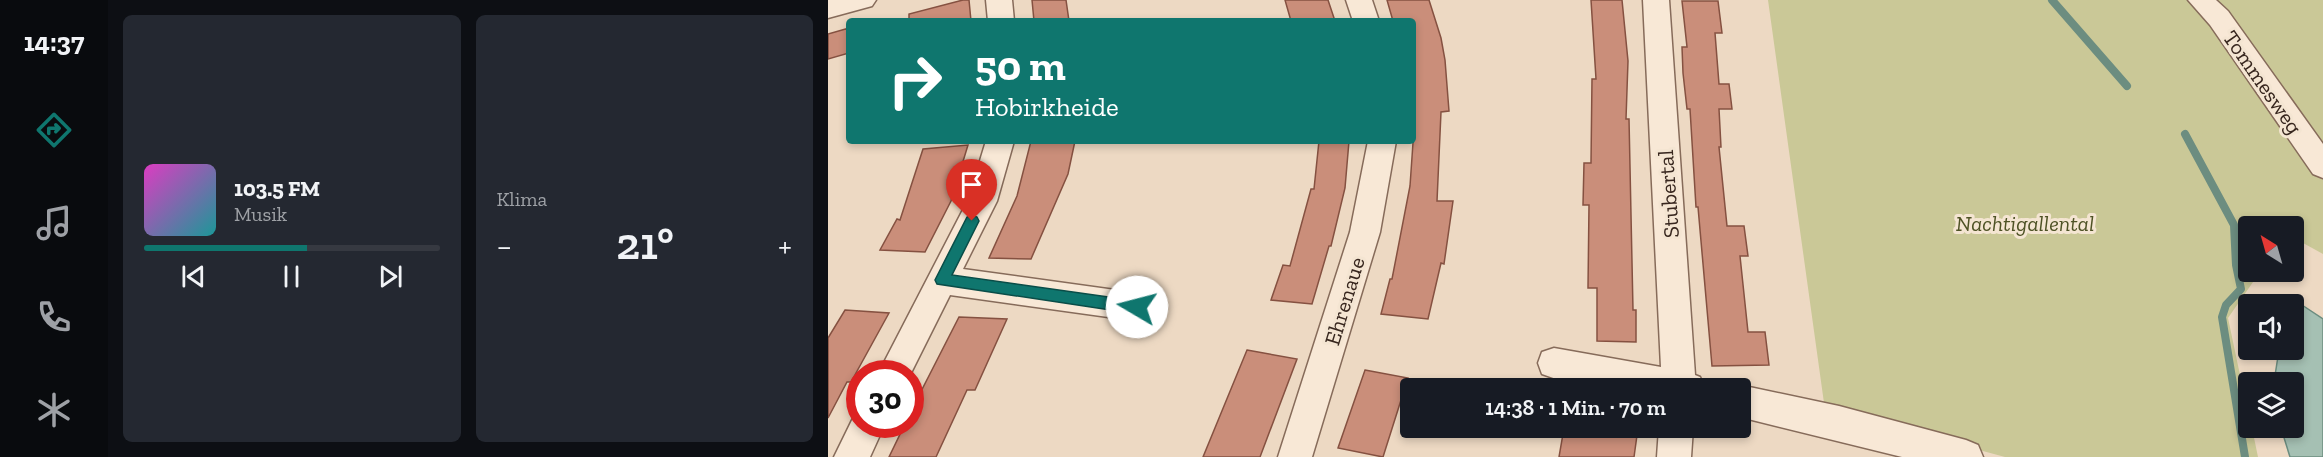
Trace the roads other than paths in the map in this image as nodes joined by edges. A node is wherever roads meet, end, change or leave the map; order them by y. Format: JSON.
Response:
{"nodes":[{"id":1,"x":863,"y":0,"type":"edge"},
{"id":2,"x":999,"y":0,"type":"edge"},
{"id":3,"x":1359,"y":0,"type":"edge"},
{"id":4,"x":1656,"y":0,"type":"edge"},
{"id":5,"x":2201,"y":0,"type":"edge"},
{"id":6,"x":828,"y":9,"type":"edge"},
{"id":7,"x":1001,"y":18,"type":"edge"},
{"id":8,"x":1365,"y":18,"type":"edge"},
{"id":9,"x":999,"y":144,"type":"edge"},
{"id":10,"x":1381,"y":144,"type":"edge"},
{"id":11,"x":2323,"y":166,"type":"edge"},
{"id":12,"x":942,"y":280,"type":"junction"},
{"id":13,"x":1137,"y":307,"type":"dead end"},
{"id":14,"x":901,"y":360,"type":"edge"},
{"id":15,"x":1554,"y":363,"type":"dead end"},
{"id":16,"x":1631,"y":378,"type":"edge"},
{"id":17,"x":1681,"y":378,"type":"edge"},
{"id":18,"x":1751,"y":403,"type":"edge"},
{"id":19,"x":861,"y":438,"type":"edge"},
{"id":20,"x":1675,"y":438,"type":"edge"},
{"id":21,"x":851,"y":457,"type":"edge"},
{"id":22,"x":1294,"y":457,"type":"edge"},
{"id":23,"x":1674,"y":457,"type":"edge"},
{"id":24,"x":1966,"y":457,"type":"edge"}],
"edges":[{"from":1,"to":6,"type":"street"},
{"from":2,"to":7,"type":"street"},
{"from":3,"to":8,"type":"street"},
{"from":4,"to":17,"type":"street","name":"Stubertal"},
{"from":5,"to":11,"type":"street","name":"Tommesweg"},
{"from":9,"to":12,"type":"street"},
{"from":10,"to":22,"type":"street","name":"Ehrenaue"},
{"from":12,"to":13,"type":"street"},
{"from":12,"to":14,"type":"street"},
{"from":15,"to":16,"type":"street"},
{"from":18,"to":24,"type":"street"},
{"from":19,"to":21,"type":"street"},
{"from":20,"to":23,"type":"street"}]}
